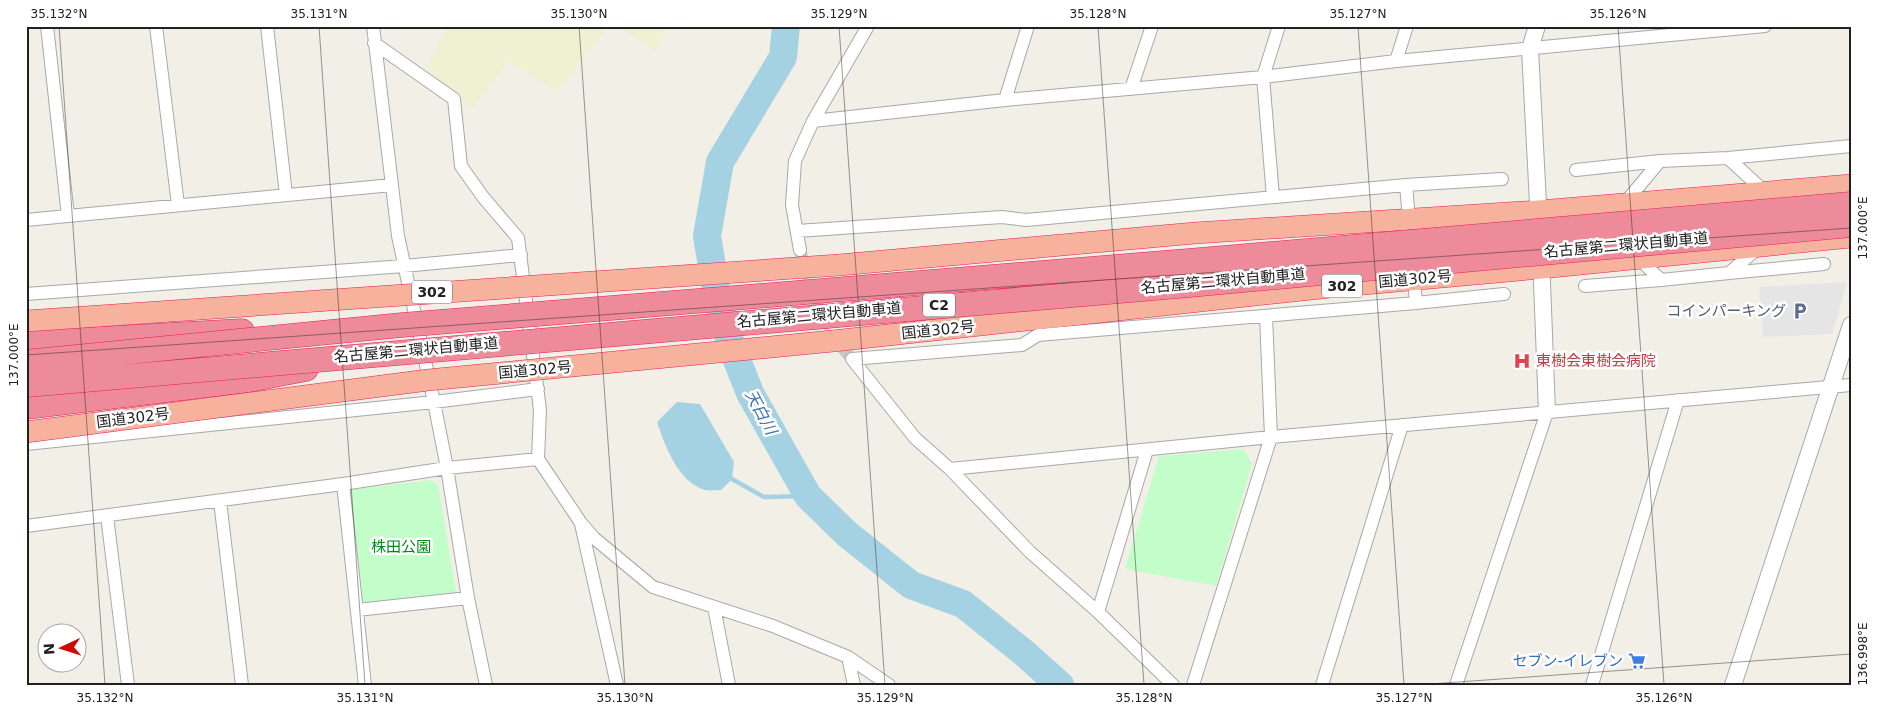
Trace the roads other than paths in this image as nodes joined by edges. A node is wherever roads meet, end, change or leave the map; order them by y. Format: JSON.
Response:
{"nodes":[{"id":1,"x":47,"y":26,"type":"edge"},
{"id":2,"x":156,"y":26,"type":"edge"},
{"id":3,"x":267,"y":26,"type":"edge"},
{"id":4,"x":372,"y":26,"type":"edge"},
{"id":5,"x":868,"y":26,"type":"edge"},
{"id":6,"x":1028,"y":26,"type":"edge"},
{"id":7,"x":1152,"y":26,"type":"edge"},
{"id":8,"x":1279,"y":26,"type":"edge"},
{"id":9,"x":1406,"y":26,"type":"edge"},
{"id":10,"x":1537,"y":26,"type":"edge"},
{"id":11,"x":1765,"y":26,"type":"edge"},
{"id":12,"x":1666,"y":31,"type":"edge"},
{"id":13,"x":374,"y":43,"type":"junction"},
{"id":14,"x":1530,"y":49,"type":"junction"},
{"id":15,"x":1396,"y":61,"type":"junction"},
{"id":16,"x":1263,"y":77,"type":"junction"},
{"id":17,"x":1131,"y":89,"type":"junction"},
{"id":18,"x":1005,"y":100,"type":"junction"},
{"id":19,"x":813,"y":121,"type":"junction"},
{"id":20,"x":1851,"y":146,"type":"edge"},
{"id":21,"x":1728,"y":158,"type":"junction"},
{"id":22,"x":1660,"y":161,"type":"junction"},
{"id":23,"x":1576,"y":170,"type":"dead end"},
{"id":24,"x":1502,"y":179,"type":"dead end"},
{"id":25,"x":392,"y":185,"type":"junction"},
{"id":26,"x":1851,"y":185,"type":"edge"},
{"id":27,"x":1406,"y":186,"type":"junction"},
{"id":28,"x":1765,"y":192,"type":"junction"},
{"id":29,"x":286,"y":195,"type":"junction"},
{"id":30,"x":1273,"y":196,"type":"junction"},
{"id":31,"x":1624,"y":204,"type":"junction"},
{"id":32,"x":1851,"y":204,"type":"edge"},
{"id":33,"x":178,"y":205,"type":"junction"},
{"id":34,"x":1538,"y":211,"type":"junction"},
{"id":35,"x":68,"y":216,"type":"junction"},
{"id":36,"x":1409,"y":219,"type":"junction"},
{"id":37,"x":26,"y":220,"type":"edge"},
{"id":38,"x":1851,"y":225,"type":"edge"},
{"id":39,"x":797,"y":232,"type":"junction"},
{"id":40,"x":1851,"y":237,"type":"edge"},
{"id":41,"x":1759,"y":246,"type":"junction"},
{"id":42,"x":800,"y":250,"type":"tunnel mouth"},
{"id":43,"x":521,"y":256,"type":"junction"},
{"id":44,"x":1638,"y":258,"type":"junction"},
{"id":45,"x":1824,"y":264,"type":"dead end"},
{"id":46,"x":404,"y":266,"type":"junction"},
{"id":47,"x":1541,"y":268,"type":"junction"},
{"id":48,"x":1729,"y":273,"type":"junction"},
{"id":49,"x":1414,"y":279,"type":"junction"},
{"id":50,"x":1661,"y":280,"type":"junction"},
{"id":51,"x":1584,"y":286,"type":"dead end"},
{"id":52,"x":26,"y":294,"type":"edge"},
{"id":53,"x":1504,"y":294,"type":"dead end"},
{"id":54,"x":1416,"y":303,"type":"junction"},
{"id":55,"x":1266,"y":316,"type":"junction"},
{"id":56,"x":26,"y":321,"type":"edge"},
{"id":57,"x":1851,"y":325,"type":"edge"},
{"id":58,"x":373,"y":328,"type":"junction"},
{"id":59,"x":26,"y":344,"type":"edge"},
{"id":60,"x":396,"y":352,"type":"junction"},
{"id":61,"x":26,"y":362,"type":"edge"},
{"id":62,"x":26,"y":384,"type":"edge"},
{"id":63,"x":1851,"y":385,"type":"edge"},
{"id":64,"x":1831,"y":387,"type":"junction"},
{"id":65,"x":538,"y":389,"type":"junction"},
{"id":66,"x":1678,"y":400,"type":"junction"},
{"id":67,"x":434,"y":402,"type":"junction"},
{"id":68,"x":26,"y":408,"type":"edge"},
{"id":69,"x":1547,"y":412,"type":"junction"},
{"id":70,"x":1402,"y":425,"type":"junction"},
{"id":71,"x":26,"y":432,"type":"edge"},
{"id":72,"x":1272,"y":437,"type":"junction"},
{"id":73,"x":26,"y":444,"type":"edge"},
{"id":74,"x":1147,"y":450,"type":"junction"},
{"id":75,"x":538,"y":459,"type":"junction"},
{"id":76,"x":447,"y":468,"type":"junction"},
{"id":77,"x":950,"y":469,"type":"junction"},
{"id":78,"x":342,"y":484,"type":"junction"},
{"id":79,"x":220,"y":501,"type":"junction"},
{"id":80,"x":107,"y":516,"type":"junction"},
{"id":81,"x":581,"y":523,"type":"junction"},
{"id":82,"x":26,"y":526,"type":"edge"},
{"id":83,"x":468,"y":598,"type":"junction"},
{"id":84,"x":714,"y":607,"type":"junction"},
{"id":85,"x":356,"y":610,"type":"junction"},
{"id":86,"x":1098,"y":612,"type":"junction"},
{"id":87,"x":848,"y":657,"type":"junction"},
{"id":88,"x":128,"y":685,"type":"edge"},
{"id":89,"x":242,"y":685,"type":"edge"},
{"id":90,"x":365,"y":685,"type":"edge"},
{"id":91,"x":486,"y":685,"type":"edge"},
{"id":92,"x":616,"y":685,"type":"edge"},
{"id":93,"x":729,"y":685,"type":"edge"},
{"id":94,"x":854,"y":685,"type":"edge"},
{"id":95,"x":889,"y":685,"type":"edge"},
{"id":96,"x":1173,"y":685,"type":"edge"},
{"id":97,"x":1193,"y":685,"type":"edge"},
{"id":98,"x":1322,"y":685,"type":"edge"},
{"id":99,"x":1456,"y":685,"type":"edge"},
{"id":100,"x":1592,"y":685,"type":"edge"},
{"id":101,"x":1733,"y":685,"type":"edge"}],
"edges":[{"from":1,"to":35,"type":"street"},
{"from":2,"to":33,"type":"street"},
{"from":3,"to":29,"type":"street"},
{"from":4,"to":13,"type":"street"},
{"from":5,"to":19,"type":"street"},
{"from":6,"to":18,"type":"street"},
{"from":7,"to":17,"type":"street"},
{"from":8,"to":16,"type":"street"},
{"from":9,"to":15,"type":"street"},
{"from":10,"to":14,"type":"street"},
{"from":11,"to":12,"type":"street"},
{"from":12,"to":14,"type":"street"},
{"from":13,"to":25,"type":"street"},
{"from":13,"to":43,"type":"street"},
{"from":14,"to":15,"type":"street"},
{"from":14,"to":34,"type":"street"},
{"from":15,"to":16,"type":"street"},
{"from":16,"to":17,"type":"street"},
{"from":16,"to":30,"type":"street"},
{"from":17,"to":18,"type":"street"},
{"from":18,"to":19,"type":"street"},
{"from":19,"to":39,"type":"street"},
{"from":20,"to":21,"type":"street"},
{"from":21,"to":22,"type":"street"},
{"from":21,"to":28,"type":"street"},
{"from":22,"to":23,"type":"street"},
{"from":22,"to":31,"type":"street"},
{"from":24,"to":27,"type":"street"},
{"from":25,"to":29,"type":"street"},
{"from":25,"to":46,"type":"street"},
{"from":26,"to":28,"type":"highway","number":"302"},
{"from":27,"to":30,"type":"street"},
{"from":27,"to":36,"type":"street"},
{"from":28,"to":31,"type":"highway","number":"302"},
{"from":29,"to":33,"type":"street"},
{"from":30,"to":39,"type":"street"},
{"from":31,"to":34,"type":"highway","number":"302"},
{"from":32,"to":58,"type":"highway","name":"名古屋第二環状自動車道","number":"C2","bridge":true},
{"from":33,"to":35,"type":"street"},
{"from":34,"to":36,"type":"highway","number":"302"},
{"from":34,"to":47,"type":"street"},
{"from":35,"to":37,"type":"street"},
{"from":36,"to":56,"type":"highway","number":"302","bridge":true},
{"from":38,"to":60,"type":"highway","name":"名古屋第二環状自動車道","number":"C2","bridge":true},
{"from":39,"to":42,"type":"street"},
{"from":40,"to":41,"type":"highway","name":"国道302号","number":"302"},
{"from":41,"to":44,"type":"highway","name":"国道302号","number":"302"},
{"from":41,"to":48,"type":"street"},
{"from":43,"to":46,"type":"street"},
{"from":43,"to":65,"type":"street"},
{"from":44,"to":47,"type":"highway","name":"国道302号","number":"302"},
{"from":44,"to":50,"type":"street"},
{"from":45,"to":48,"type":"street"},
{"from":46,"to":52,"type":"street"},
{"from":46,"to":67,"type":"street"},
{"from":47,"to":49,"type":"highway","name":"国道302号","number":"302"},
{"from":47,"to":69,"type":"street"},
{"from":48,"to":50,"type":"street"},
{"from":49,"to":54,"type":"street"},
{"from":49,"to":71,"type":"highway","name":"国道302号","number":"302","bridge":true},
{"from":50,"to":51,"type":"street"},
{"from":53,"to":54,"type":"street"},
{"from":54,"to":55,"type":"street"},
{"from":55,"to":72,"type":"street"},
{"from":55,"to":77,"type":"street"},
{"from":57,"to":64,"type":"street"},
{"from":58,"to":59,"type":"highway","bridge":true},
{"from":58,"to":61,"type":"highway","name":"名古屋第二環状自動車道","number":"C2","bridge":true},
{"from":60,"to":62,"type":"highway","name":"名古屋第二環状自動車道","number":"C2","bridge":true},
{"from":60,"to":68,"type":"highway","bridge":true},
{"from":63,"to":64,"type":"street"},
{"from":64,"to":66,"type":"street"},
{"from":64,"to":101,"type":"street"},
{"from":65,"to":67,"type":"street"},
{"from":65,"to":75,"type":"street"},
{"from":66,"to":69,"type":"street"},
{"from":66,"to":100,"type":"street"},
{"from":67,"to":73,"type":"street"},
{"from":67,"to":76,"type":"street"},
{"from":69,"to":70,"type":"street"},
{"from":69,"to":99,"type":"street"},
{"from":70,"to":72,"type":"street"},
{"from":70,"to":98,"type":"street"},
{"from":72,"to":74,"type":"street"},
{"from":72,"to":97,"type":"street"},
{"from":74,"to":77,"type":"street"},
{"from":74,"to":86,"type":"street"},
{"from":75,"to":76,"type":"street"},
{"from":75,"to":81,"type":"street"},
{"from":76,"to":78,"type":"street"},
{"from":76,"to":83,"type":"street"},
{"from":77,"to":86,"type":"street"},
{"from":78,"to":79,"type":"street"},
{"from":78,"to":85,"type":"street"},
{"from":79,"to":80,"type":"street"},
{"from":79,"to":89,"type":"street"},
{"from":80,"to":82,"type":"street"},
{"from":80,"to":88,"type":"street"},
{"from":81,"to":84,"type":"street"},
{"from":81,"to":92,"type":"street"},
{"from":83,"to":85,"type":"street"},
{"from":83,"to":91,"type":"street"},
{"from":84,"to":87,"type":"street"},
{"from":84,"to":93,"type":"street"},
{"from":85,"to":90,"type":"street"},
{"from":86,"to":96,"type":"street"},
{"from":87,"to":94,"type":"street"},
{"from":87,"to":95,"type":"street"}]}
